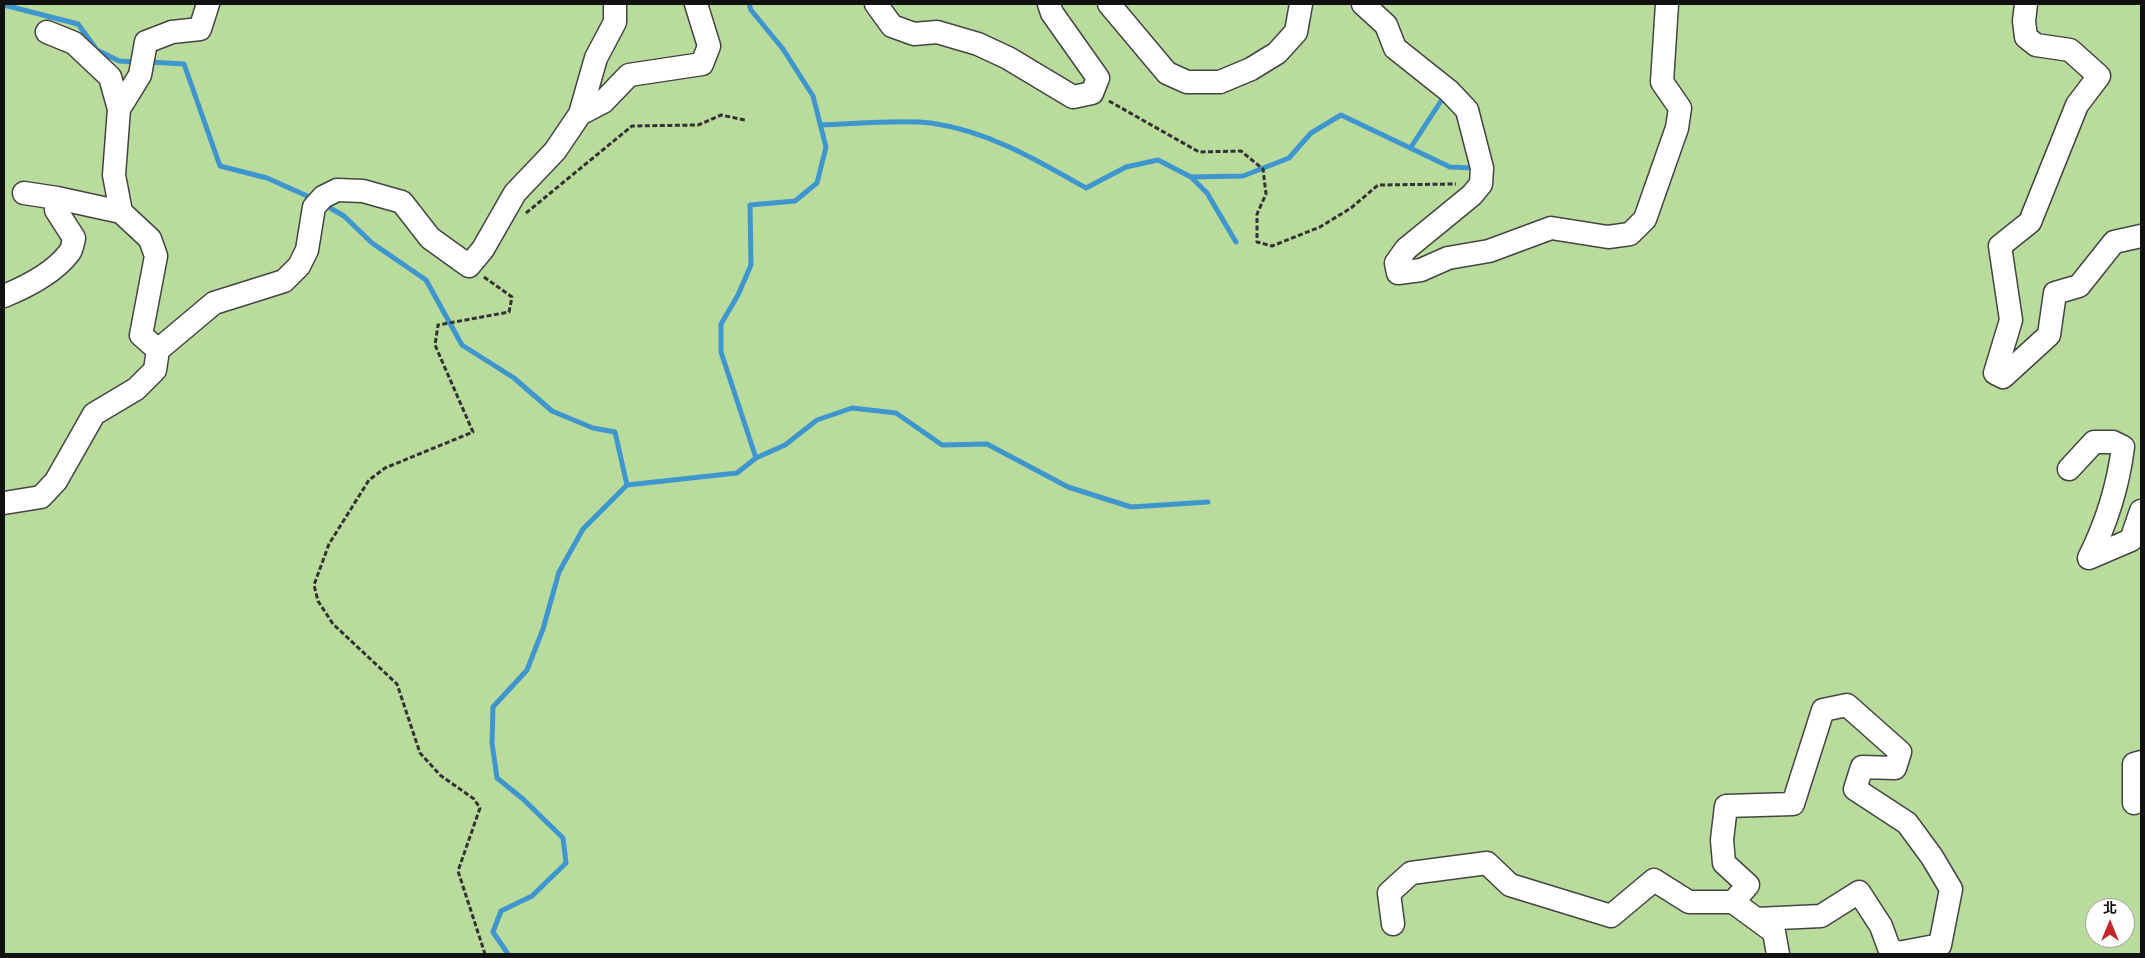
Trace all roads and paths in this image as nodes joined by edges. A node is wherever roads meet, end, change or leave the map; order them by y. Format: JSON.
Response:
{"nodes":[{"id":1,"x":208,"y":4,"type":"edge"},
{"id":2,"x":615,"y":4,"type":"edge"},
{"id":3,"x":696,"y":4,"type":"edge"},
{"id":4,"x":876,"y":4,"type":"edge"},
{"id":5,"x":1049,"y":4,"type":"edge"},
{"id":6,"x":1109,"y":4,"type":"edge"},
{"id":7,"x":1301,"y":4,"type":"edge"},
{"id":8,"x":1363,"y":4,"type":"edge"},
{"id":9,"x":1667,"y":4,"type":"edge"},
{"id":10,"x":2026,"y":4,"type":"edge"},
{"id":11,"x":47,"y":32,"type":"dead end"},
{"id":12,"x":1092,"y":93,"type":"junction"},
{"id":13,"x":119,"y":110,"type":"junction"},
{"id":14,"x":580,"y":114,"type":"junction"},
{"id":15,"x":745,"y":120,"type":"dead end"},
{"id":16,"x":1481,"y":184,"type":"junction"},
{"id":17,"x":24,"y":193,"type":"dead end"},
{"id":18,"x":57,"y":198,"type":"junction"},
{"id":19,"x":121,"y":212,"type":"junction"},
{"id":20,"x":520,"y":218,"type":"dead end"},
{"id":21,"x":2141,"y":236,"type":"edge"},
{"id":22,"x":469,"y":266,"type":"junction"},
{"id":23,"x":4,"y":296,"type":"edge"},
{"id":24,"x":158,"y":350,"type":"junction"},
{"id":25,"x":2069,"y":470,"type":"dead end"},
{"id":26,"x":4,"y":503,"type":"edge"},
{"id":27,"x":2141,"y":511,"type":"edge"},
{"id":28,"x":2141,"y":762,"type":"edge"},
{"id":29,"x":2134,"y":804,"type":"dead end"},
{"id":30,"x":1732,"y":902,"type":"junction"},
{"id":31,"x":1757,"y":919,"type":"junction"},
{"id":32,"x":1392,"y":924,"type":"dead end"},
{"id":33,"x":485,"y":954,"type":"edge"},
{"id":34,"x":1778,"y":954,"type":"edge"},
{"id":35,"x":1899,"y":954,"type":"edge"}],
"edges":[{"from":1,"to":13,"type":"lane"},
{"from":2,"to":14,"type":"lane"},
{"from":3,"to":14,"type":"lane"},
{"from":4,"to":12,"type":"lane"},
{"from":5,"to":12,"type":"lane"},
{"from":6,"to":7,"type":"lane"},
{"from":8,"to":16,"type":"lane"},
{"from":9,"to":16,"type":"lane"},
{"from":10,"to":21,"type":"lane"},
{"from":11,"to":13,"type":"lane"},
{"from":12,"to":16,"type":"path"},
{"from":13,"to":19,"type":"lane"},
{"from":14,"to":22,"type":"lane"},
{"from":15,"to":20,"type":"path"},
{"from":17,"to":18,"type":"lane"},
{"from":18,"to":19,"type":"lane"},
{"from":18,"to":23,"type":"lane"},
{"from":19,"to":24,"type":"lane"},
{"from":22,"to":24,"type":"lane"},
{"from":22,"to":33,"type":"path"},
{"from":24,"to":26,"type":"lane"},
{"from":25,"to":27,"type":"lane"},
{"from":28,"to":29,"type":"lane"},
{"from":30,"to":31,"type":"lane"},
{"from":30,"to":32,"type":"lane"},
{"from":30,"to":35,"type":"lane"},
{"from":31,"to":34,"type":"lane"},
{"from":31,"to":35,"type":"lane"}]}
